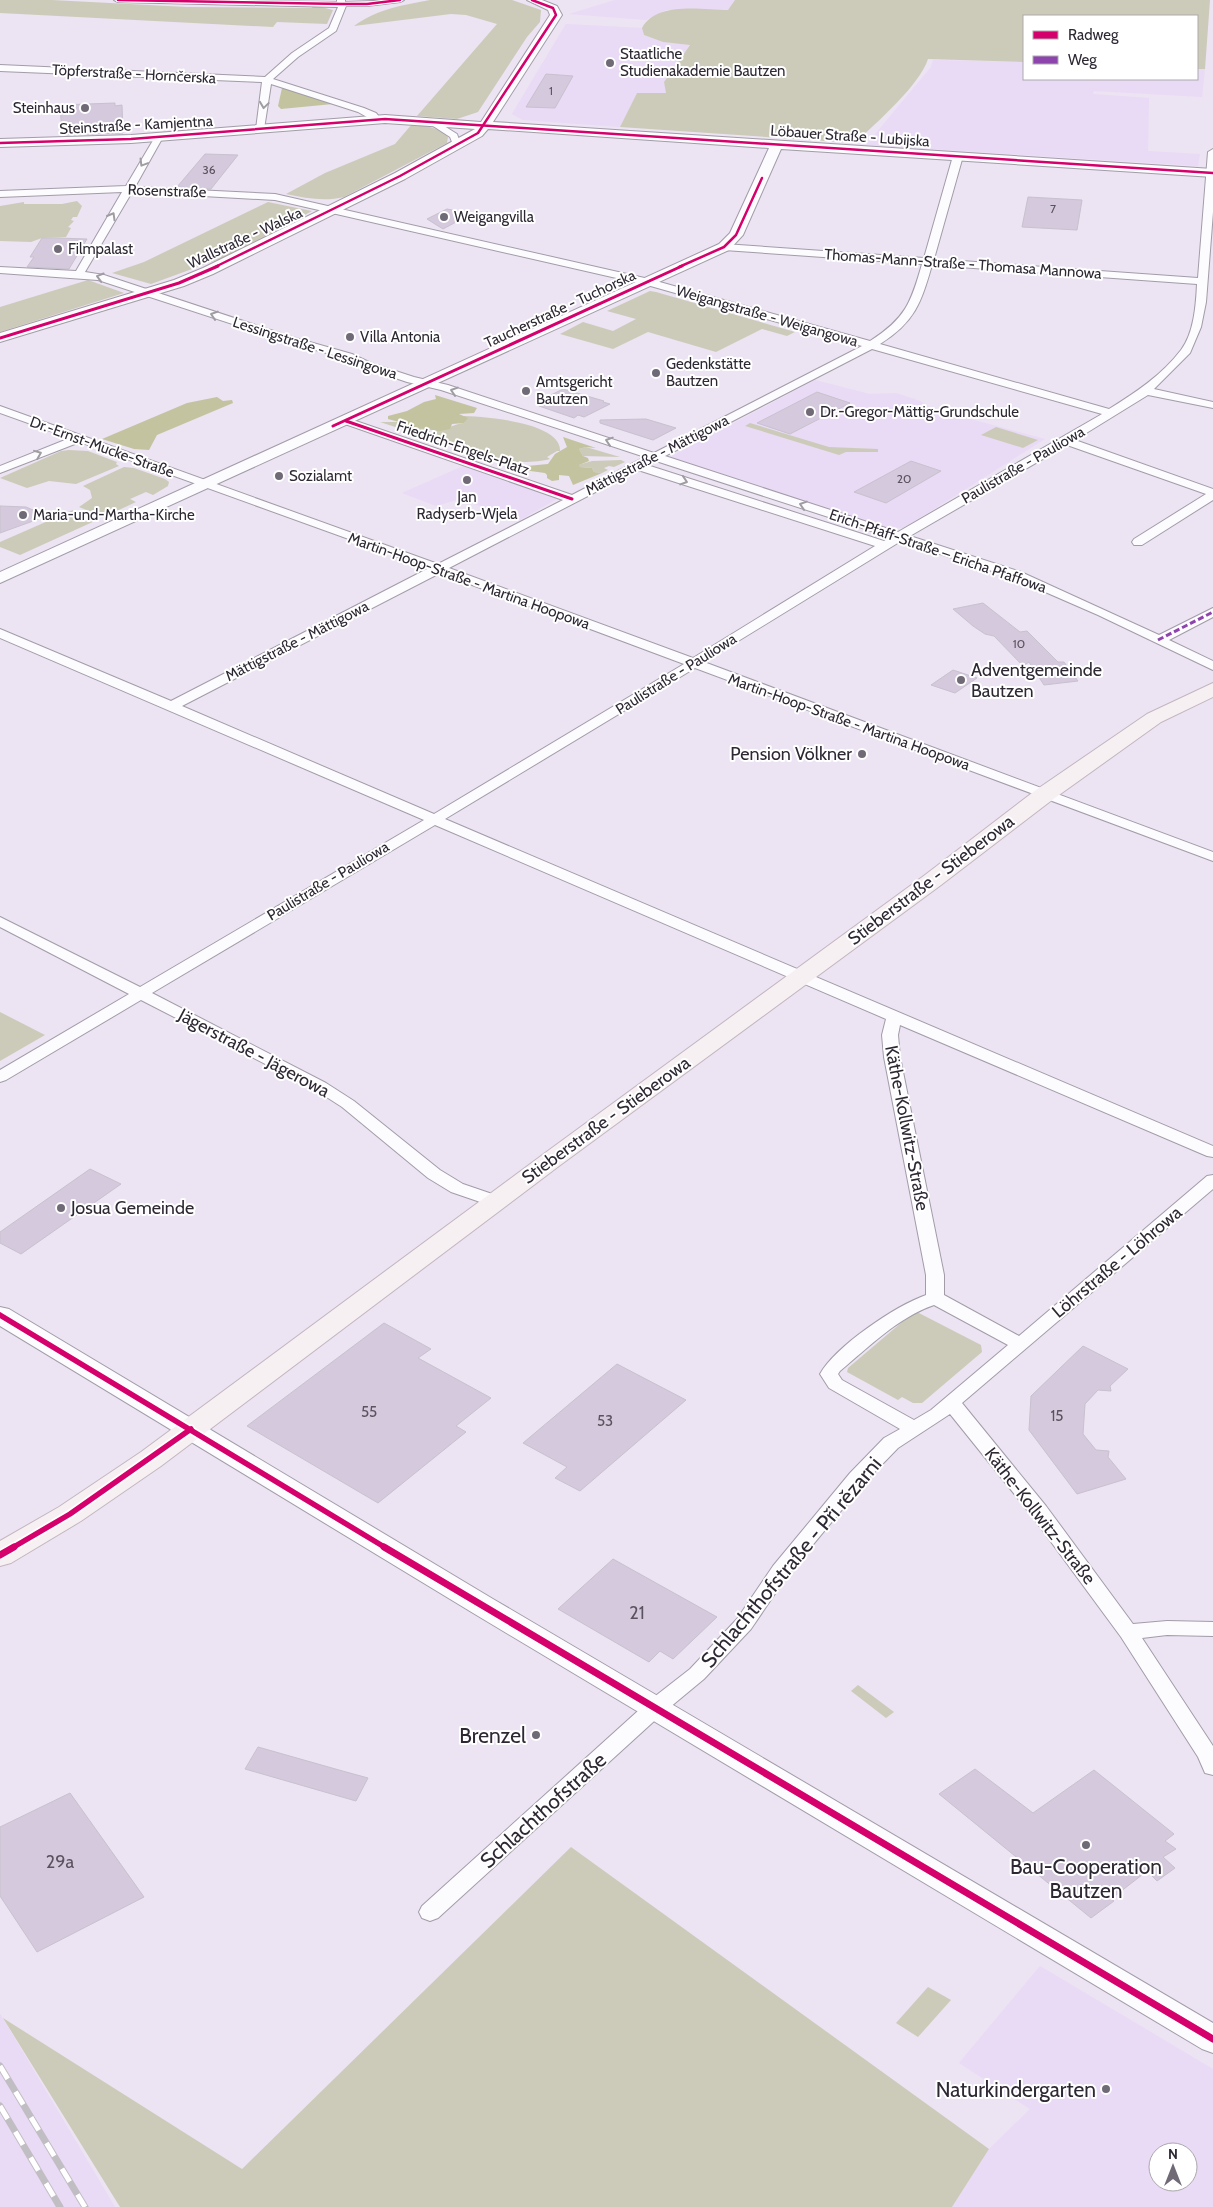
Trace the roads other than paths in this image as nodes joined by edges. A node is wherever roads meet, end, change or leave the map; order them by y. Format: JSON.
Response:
{"nodes":[{"id":1,"x":118,"y":0,"type":"edge"},
{"id":2,"x":400,"y":0,"type":"edge"},
{"id":3,"x":532,"y":0,"type":"edge"},
{"id":4,"x":341,"y":2,"type":"edge"},
{"id":5,"x":1,"y":69,"type":"edge"},
{"id":6,"x":267,"y":80,"type":"junction"},
{"id":7,"x":376,"y":119,"type":"junction"},
{"id":8,"x":433,"y":122,"type":"junction"},
{"id":9,"x":485,"y":125,"type":"junction"},
{"id":10,"x":260,"y":129,"type":"junction"},
{"id":11,"x":159,"y":137,"type":"junction"},
{"id":12,"x":0,"y":143,"type":"edge"},
{"id":13,"x":778,"y":144,"type":"junction"},
{"id":14,"x":453,"y":148,"type":"junction"},
{"id":15,"x":1213,"y":152,"type":"edge"},
{"id":16,"x":958,"y":156,"type":"junction"},
{"id":17,"x":1212,"y":173,"type":"edge"},
{"id":18,"x":127,"y":189,"type":"junction"},
{"id":19,"x":0,"y":194,"type":"edge"},
{"id":20,"x":333,"y":210,"type":"junction"},
{"id":21,"x":1209,"y":246,"type":"edge"},
{"id":22,"x":724,"y":247,"type":"junction"},
{"id":23,"x":928,"y":261,"type":"junction"},
{"id":24,"x":0,"y":270,"type":"edge"},
{"id":25,"x":79,"y":274,"type":"junction"},
{"id":26,"x":1202,"y":281,"type":"junction"},
{"id":27,"x":649,"y":282,"type":"junction"},
{"id":28,"x":146,"y":292,"type":"junction"},
{"id":29,"x":0,"y":338,"type":"edge"},
{"id":30,"x":871,"y":345,"type":"junction"},
{"id":31,"x":427,"y":384,"type":"junction"},
{"id":32,"x":1146,"y":391,"type":"junction"},
{"id":33,"x":1213,"y":405,"type":"edge"},
{"id":34,"x":0,"y":410,"type":"edge"},
{"id":35,"x":1110,"y":413,"type":"junction"},
{"id":36,"x":346,"y":421,"type":"junction"},
{"id":37,"x":77,"y":439,"type":"junction"},
{"id":38,"x":1066,"y":441,"type":"junction"},
{"id":39,"x":655,"y":456,"type":"junction"},
{"id":40,"x":637,"y":466,"type":"junction"},
{"id":41,"x":0,"y":470,"type":"edge"},
{"id":42,"x":203,"y":484,"type":"junction"},
{"id":43,"x":1213,"y":494,"type":"edge"},
{"id":44,"x":572,"y":499,"type":"junction"},
{"id":45,"x":899,"y":536,"type":"junction"},
{"id":46,"x":1138,"y":542,"type":"dead end"},
{"id":47,"x":885,"y":545,"type":"junction"},
{"id":48,"x":439,"y":568,"type":"junction"},
{"id":49,"x":0,"y":578,"type":"edge"},
{"id":50,"x":1213,"y":612,"type":"edge"},
{"id":51,"x":0,"y":633,"type":"edge"},
{"id":52,"x":1158,"y":640,"type":"junction"},
{"id":53,"x":691,"y":663,"type":"junction"},
{"id":54,"x":1213,"y":666,"type":"edge"},
{"id":55,"x":1213,"y":690,"type":"edge"},
{"id":56,"x":172,"y":706,"type":"junction"},
{"id":57,"x":1044,"y":795,"type":"junction"},
{"id":58,"x":434,"y":819,"type":"junction"},
{"id":59,"x":1213,"y":857,"type":"edge"},
{"id":60,"x":0,"y":921,"type":"edge"},
{"id":61,"x":801,"y":976,"type":"junction"},
{"id":62,"x":139,"y":993,"type":"junction"},
{"id":63,"x":894,"y":1017,"type":"junction"},
{"id":64,"x":0,"y":1077,"type":"edge"},
{"id":65,"x":1213,"y":1152,"type":"edge"},
{"id":66,"x":1213,"y":1180,"type":"edge"},
{"id":67,"x":495,"y":1201,"type":"junction"},
{"id":68,"x":935,"y":1298,"type":"junction"},
{"id":69,"x":0,"y":1315,"type":"edge"},
{"id":70,"x":1020,"y":1344,"type":"junction"},
{"id":71,"x":951,"y":1402,"type":"junction"},
{"id":72,"x":914,"y":1428,"type":"junction"},
{"id":73,"x":191,"y":1430,"type":"junction"},
{"id":74,"x":0,"y":1554,"type":"edge"},
{"id":75,"x":1213,"y":1629,"type":"edge"},
{"id":76,"x":1128,"y":1632,"type":"junction"},
{"id":77,"x":656,"y":1708,"type":"junction"},
{"id":78,"x":1213,"y":1767,"type":"edge"},
{"id":79,"x":430,"y":1912,"type":"dead end"},
{"id":80,"x":1213,"y":2039,"type":"edge"}],
"edges":[{"from":1,"to":4,"type":"street"},
{"from":2,"to":4,"type":"street"},
{"from":3,"to":9,"type":"street","name":"Wallstraße - Walska"},
{"from":4,"to":6,"type":"street"},
{"from":5,"to":6,"type":"street","name":"Töpferstraße - Hornčerska"},
{"from":6,"to":7,"type":"street","name":"Töpferstraße - Hornčerska"},
{"from":6,"to":10,"type":"street","one_way":true},
{"from":7,"to":8,"type":"street","name":"Löbauer Straße - Lubijska"},
{"from":7,"to":10,"type":"street","name":"Steinstraße - Kamjentna"},
{"from":8,"to":9,"type":"street","name":"Löbauer Straße - Lubijska"},
{"from":8,"to":14,"type":"street"},
{"from":9,"to":13,"type":"street","name":"Löbauer Straße - Lubijska"},
{"from":9,"to":14,"type":"street","name":"Wallstraße - Walska"},
{"from":10,"to":11,"type":"street","name":"Steinstraße - Kamjentna"},
{"from":11,"to":12,"type":"street","name":"Steinstraße - Kamjentna"},
{"from":11,"to":18,"type":"street","one_way":true},
{"from":13,"to":16,"type":"street","name":"Löbauer Straße - Lubijska"},
{"from":13,"to":22,"type":"street","name":"Taucherstraße - Tuchorska"},
{"from":14,"to":20,"type":"street","name":"Wallstraße - Walska"},
{"from":15,"to":17,"type":"street","name":"Paulistraße - Pauliowa"},
{"from":16,"to":17,"type":"street","name":"Löbauer Straße - Lubijska"},
{"from":16,"to":23,"type":"street","name":"Mättigstraße - Mättigowa"},
{"from":17,"to":21,"type":"street","name":"Paulistraße - Pauliowa"},
{"from":18,"to":19,"type":"street","name":"Rosenstraße"},
{"from":18,"to":20,"type":"street","name":"Rosenstraße"},
{"from":25,"to":18,"type":"street","one_way":true},
{"from":20,"to":27,"type":"street","name":"Weigangstraße - Weigangowa"},
{"from":20,"to":28,"type":"street","name":"Wallstraße - Walska"},
{"from":21,"to":26,"type":"street","name":"Paulistraße - Pauliowa"},
{"from":22,"to":23,"type":"street","name":"Thomas-Mann-Straße - Thomasa Mannowa"},
{"from":22,"to":27,"type":"street","name":"Taucherstraße - Tuchorska"},
{"from":23,"to":26,"type":"street","name":"Thomas-Mann-Straße - Thomasa Mannowa"},
{"from":23,"to":30,"type":"street","name":"Mättigstraße - Mättigowa"},
{"from":24,"to":25,"type":"street","name":"Lessingstraße - Lessingowa"},
{"from":28,"to":25,"type":"street","name":"Lessingstraße - Lessingowa","one_way":true},
{"from":26,"to":32,"type":"street","name":"Paulistraße - Pauliowa"},
{"from":27,"to":30,"type":"street","name":"Weigangstraße - Weigangowa"},
{"from":27,"to":31,"type":"street","name":"Taucherstraße - Tuchorska"},
{"from":28,"to":29,"type":"street","name":"Wallstraße - Walska"},
{"from":31,"to":28,"type":"street","name":"Lessingstraße - Lessingowa","one_way":true},
{"from":30,"to":35,"type":"street","name":"Weigangstraße - Weigangowa"},
{"from":30,"to":39,"type":"street","name":"Mättigstraße - Mättigowa"},
{"from":31,"to":36,"type":"street","name":"Taucherstraße - Tuchorska"},
{"from":39,"to":31,"type":"street","name":"Lessingstraße - Lessingowa","one_way":true},
{"from":32,"to":33,"type":"street"},
{"from":32,"to":35,"type":"street","name":"Paulistraße - Pauliowa"},
{"from":34,"to":37,"type":"street","name":"Dr.-Ernst-Mucke-Straße"},
{"from":35,"to":38,"type":"street","name":"Paulistraße - Pauliowa"},
{"from":36,"to":42,"type":"street","name":"Taucherstraße - Tuchorska"},
{"from":36,"to":44,"type":"street","name":"Friedrich-Engels-Platz"},
{"from":41,"to":37,"type":"street","one_way":true},
{"from":37,"to":42,"type":"street","name":"Dr.-Ernst-Mucke-Straße"},
{"from":38,"to":43,"type":"street"},
{"from":38,"to":45,"type":"street","name":"Paulistraße - Pauliowa"},
{"from":39,"to":40,"type":"street","name":"Mättigstraße - Mättigowa"},
{"from":45,"to":39,"type":"street","name":"Erich-Pfaff-Straße – Ericha Pfaffowa","one_way":true},
{"from":40,"to":44,"type":"street","name":"Mättigstraße - Mättigowa"},
{"from":40,"to":47,"type":"street","name":"Erich-Pfaff-Straße – Ericha Pfaffowa","one_way":true},
{"from":42,"to":48,"type":"street","name":"Martin-Hoop-Straße - Martina Hoopowa"},
{"from":42,"to":49,"type":"street","name":"Taucherstraße - Tuchorska"},
{"from":43,"to":46,"type":"street"},
{"from":44,"to":48,"type":"street","name":"Mättigstraße - Mättigowa"},
{"from":45,"to":47,"type":"street","name":"Paulistraße - Pauliowa"},
{"from":45,"to":52,"type":"street","name":"Erich-Pfaff-Straße – Ericha Pfaffowa"},
{"from":47,"to":53,"type":"street","name":"Paulistraße - Pauliowa"},
{"from":48,"to":53,"type":"street","name":"Martin-Hoop-Straße - Martina Hoopowa"},
{"from":48,"to":56,"type":"street","name":"Mättigstraße - Mättigowa"},
{"from":50,"to":52,"type":"street"},
{"from":51,"to":56,"type":"street"},
{"from":52,"to":54,"type":"street","name":"Erich-Pfaff-Straße – Ericha Pfaffowa"},
{"from":53,"to":57,"type":"street","name":"Martin-Hoop-Straße - Martina Hoopowa"},
{"from":53,"to":58,"type":"street","name":"Paulistraße - Pauliowa"},
{"from":55,"to":57,"type":"main road","name":"Stieberstraße - Stieberowa"},
{"from":56,"to":58,"type":"street"},
{"from":57,"to":59,"type":"street","name":"Martin-Hoop-Straße - Martina Hoopowa"},
{"from":57,"to":61,"type":"main road","name":"Stieberstraße - Stieberowa"},
{"from":58,"to":61,"type":"street"},
{"from":58,"to":62,"type":"street","name":"Paulistraße - Pauliowa"},
{"from":60,"to":62,"type":"street","name":"Jägerstraße - Jägerowa"},
{"from":61,"to":63,"type":"street"},
{"from":61,"to":67,"type":"main road","name":"Stieberstraße - Stieberowa"},
{"from":62,"to":64,"type":"street","name":"Paulistraße - Pauliowa"},
{"from":62,"to":67,"type":"street","name":"Jägerstraße - Jägerowa"},
{"from":63,"to":65,"type":"street"},
{"from":63,"to":68,"type":"street","name":"Käthe-Kollwitz-Straße"},
{"from":66,"to":70,"type":"street","name":"Löhrstraße - Löhrowa"},
{"from":67,"to":73,"type":"main road","name":"Stieberstraße - Stieberowa"},
{"from":68,"to":70,"type":"street"},
{"from":68,"to":72,"type":"street"},
{"from":69,"to":73,"type":"street"},
{"from":70,"to":71,"type":"street","name":"Löhrstraße - Löhrowa"},
{"from":71,"to":72,"type":"street","name":"Schlachthofstraße - Při rězarni"},
{"from":71,"to":76,"type":"street","name":"Käthe-Kollwitz-Straße"},
{"from":72,"to":77,"type":"street","name":"Schlachthofstraße - Při rězarni"},
{"from":73,"to":74,"type":"main road","name":"Stieberstraße - Stieberowa"},
{"from":73,"to":77,"type":"street"},
{"from":75,"to":76,"type":"street"},
{"from":76,"to":78,"type":"street","name":"Käthe-Kollwitz-Straße"},
{"from":77,"to":79,"type":"street","name":"Schlachthofstraße"},
{"from":77,"to":80,"type":"street"}]}
